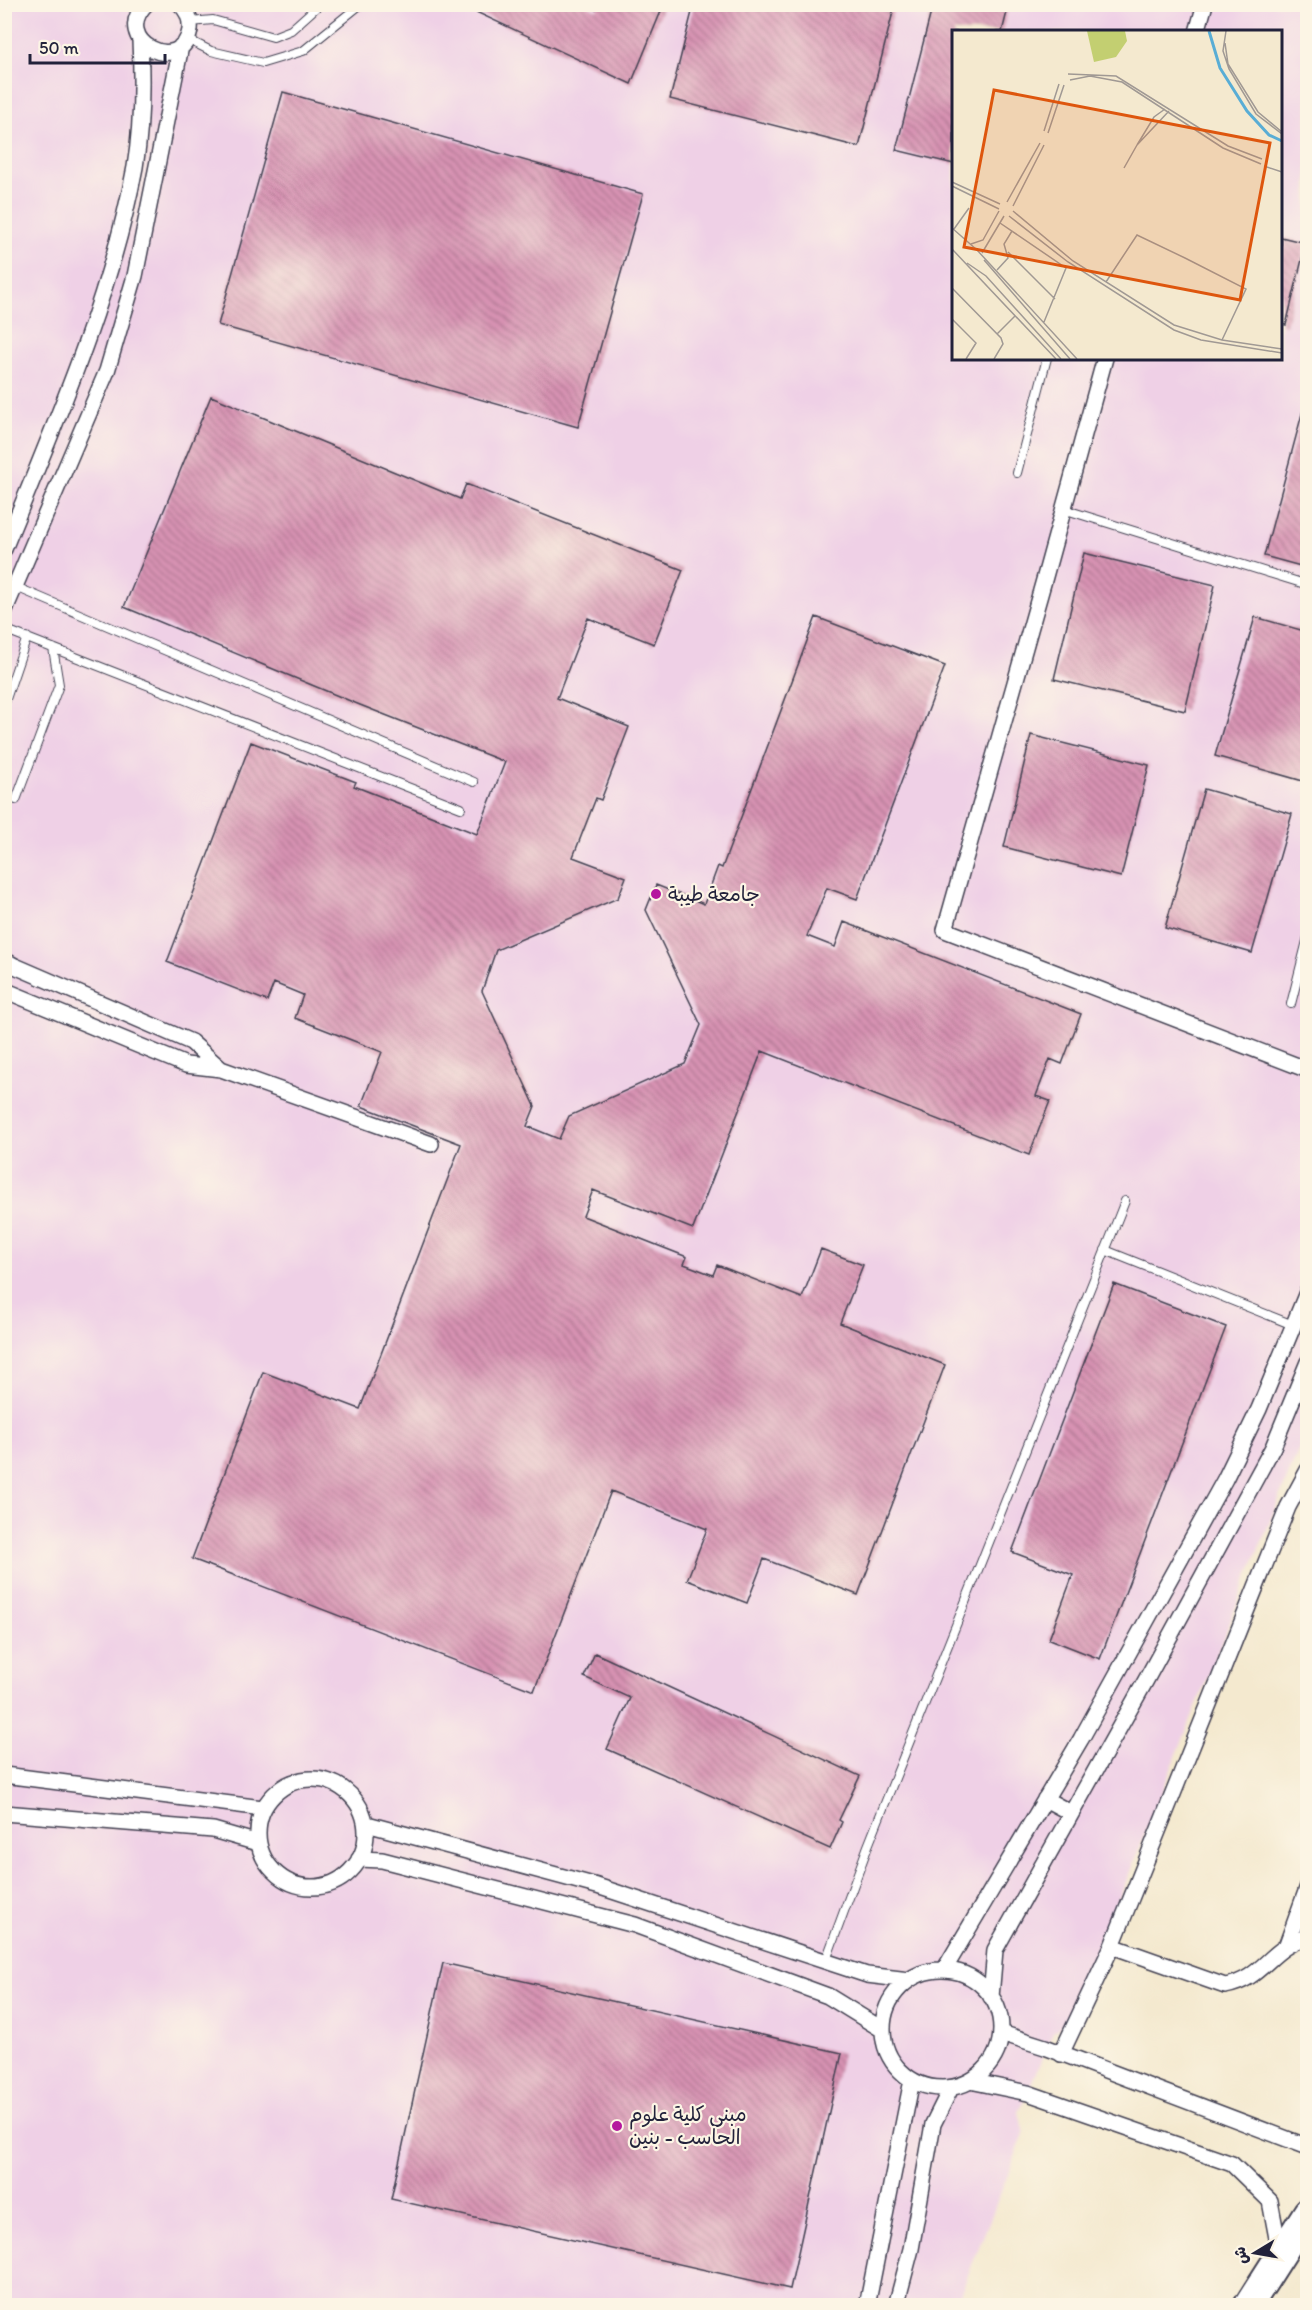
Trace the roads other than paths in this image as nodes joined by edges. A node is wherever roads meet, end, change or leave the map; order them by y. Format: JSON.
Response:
{"nodes":[{"id":1,"x":320,"y":4,"type":"edge"},
{"id":2,"x":361,"y":4,"type":"edge"},
{"id":3,"x":1205,"y":4,"type":"edge"},
{"id":4,"x":145,"y":5,"type":"edge"},
{"id":5,"x":187,"y":11,"type":"edge"},
{"id":6,"x":1198,"y":30,"type":"edge"},
{"id":7,"x":140,"y":40,"type":"junction"},
{"id":8,"x":184,"y":43,"type":"junction"},
{"id":9,"x":1046,"y":360,"type":"edge"},
{"id":10,"x":1104,"y":360,"type":"edge"},
{"id":11,"x":1017,"y":473,"type":"dead end"},
{"id":12,"x":1062,"y":509,"type":"junction"},
{"id":13,"x":4,"y":549,"type":"edge"},
{"id":14,"x":1308,"y":585,"type":"edge"},
{"id":15,"x":16,"y":587,"type":"junction"},
{"id":16,"x":4,"y":612,"type":"edge"},
{"id":17,"x":4,"y":629,"type":"edge"},
{"id":18,"x":27,"y":638,"type":"junction"},
{"id":19,"x":53,"y":648,"type":"junction"},
{"id":20,"x":4,"y":705,"type":"edge"},
{"id":21,"x":474,"y":782,"type":"dead end"},
{"id":22,"x":16,"y":800,"type":"dead end"},
{"id":23,"x":461,"y":808,"type":"dead end"},
{"id":24,"x":1308,"y":937,"type":"edge"},
{"id":25,"x":4,"y":960,"type":"edge"},
{"id":26,"x":4,"y":990,"type":"edge"},
{"id":27,"x":1291,"y":1004,"type":"dead end"},
{"id":28,"x":221,"y":1069,"type":"junction"},
{"id":29,"x":1308,"y":1070,"type":"edge"},
{"id":30,"x":431,"y":1143,"type":"dead end"},
{"id":31,"x":1125,"y":1201,"type":"dead end"},
{"id":32,"x":1105,"y":1251,"type":"junction"},
{"id":33,"x":1308,"y":1290,"type":"edge"},
{"id":34,"x":1293,"y":1325,"type":"junction"},
{"id":35,"x":1308,"y":1362,"type":"edge"},
{"id":36,"x":1308,"y":1470,"type":"edge"},
{"id":37,"x":4,"y":1775,"type":"edge"},
{"id":38,"x":1046,"y":1799,"type":"junction"},
{"id":39,"x":263,"y":1808,"type":"junction"},
{"id":40,"x":4,"y":1813,"type":"edge"},
{"id":41,"x":1071,"y":1814,"type":"junction"},
{"id":42,"x":367,"y":1824,"type":"junction"},
{"id":43,"x":258,"y":1843,"type":"junction"},
{"id":44,"x":359,"y":1859,"type":"junction"},
{"id":45,"x":1308,"y":1886,"type":"edge"},
{"id":46,"x":1308,"y":1937,"type":"edge"},
{"id":47,"x":1287,"y":1944,"type":"junction"},
{"id":48,"x":1112,"y":1946,"type":"junction"},
{"id":49,"x":826,"y":1960,"type":"junction"},
{"id":50,"x":945,"y":1970,"type":"junction"},
{"id":51,"x":909,"y":1980,"type":"junction"},
{"id":52,"x":991,"y":1997,"type":"junction"},
{"id":53,"x":883,"y":2030,"type":"junction"},
{"id":54,"x":1001,"y":2033,"type":"junction"},
{"id":55,"x":1061,"y":2054,"type":"junction"},
{"id":56,"x":912,"y":2080,"type":"junction"},
{"id":57,"x":970,"y":2081,"type":"junction"},
{"id":58,"x":951,"y":2088,"type":"junction"},
{"id":59,"x":1308,"y":2147,"type":"edge"},
{"id":60,"x":1308,"y":2212,"type":"edge"},
{"id":61,"x":1280,"y":2254,"type":"junction"},
{"id":62,"x":867,"y":2306,"type":"edge"},
{"id":63,"x":896,"y":2306,"type":"edge"},
{"id":64,"x":1248,"y":2306,"type":"edge"}],
"edges":[{"from":1,"to":5,"type":"lane"},
{"from":2,"to":8,"type":"lane"},
{"from":3,"to":6,"type":"street"},
{"from":4,"to":7,"type":"street"},
{"from":5,"to":8,"type":"street"},
{"from":7,"to":8,"type":"street"},
{"from":7,"to":13,"type":"street"},
{"from":8,"to":15,"type":"street"},
{"from":9,"to":11,"type":"lane"},
{"from":10,"to":12,"type":"street"},
{"from":12,"to":14,"type":"lane"},
{"from":12,"to":29,"type":"street"},
{"from":15,"to":16,"type":"street"},
{"from":15,"to":21,"type":"lane"},
{"from":17,"to":18,"type":"lane"},
{"from":18,"to":19,"type":"lane"},
{"from":18,"to":20,"type":"lane"},
{"from":19,"to":22,"type":"lane"},
{"from":19,"to":23,"type":"lane"},
{"from":24,"to":27,"type":"lane"},
{"from":25,"to":28,"type":"street"},
{"from":26,"to":28,"type":"street"},
{"from":28,"to":30,"type":"street"},
{"from":31,"to":32,"type":"lane"},
{"from":32,"to":34,"type":"lane"},
{"from":32,"to":49,"type":"lane"},
{"from":33,"to":34,"type":"street"},
{"from":34,"to":38,"type":"street"},
{"from":35,"to":41,"type":"street"},
{"from":36,"to":48,"type":"street"},
{"from":37,"to":39,"type":"street"},
{"from":38,"to":41,"type":"street"},
{"from":38,"to":50,"type":"street"},
{"from":39,"to":42,"type":"street"},
{"from":39,"to":43,"type":"street"},
{"from":40,"to":43,"type":"street"},
{"from":41,"to":52,"type":"street"},
{"from":42,"to":44,"type":"street"},
{"from":42,"to":49,"type":"street"},
{"from":43,"to":44,"type":"street"},
{"from":44,"to":53,"type":"street"},
{"from":45,"to":47,"type":"street"},
{"from":46,"to":47,"type":"street"},
{"from":47,"to":48,"type":"street"},
{"from":48,"to":55,"type":"street"},
{"from":49,"to":51,"type":"street"},
{"from":50,"to":51,"type":"street"},
{"from":50,"to":52,"type":"street"},
{"from":51,"to":53,"type":"street"},
{"from":52,"to":54,"type":"street"},
{"from":53,"to":56,"type":"street"},
{"from":54,"to":55,"type":"street"},
{"from":54,"to":57,"type":"street"},
{"from":55,"to":59,"type":"street"},
{"from":56,"to":58,"type":"street"},
{"from":56,"to":62,"type":"street"},
{"from":57,"to":58,"type":"street"},
{"from":57,"to":61,"type":"street"},
{"from":58,"to":63,"type":"street"},
{"from":60,"to":61,"type":"highway"},
{"from":61,"to":64,"type":"highway"}]}
